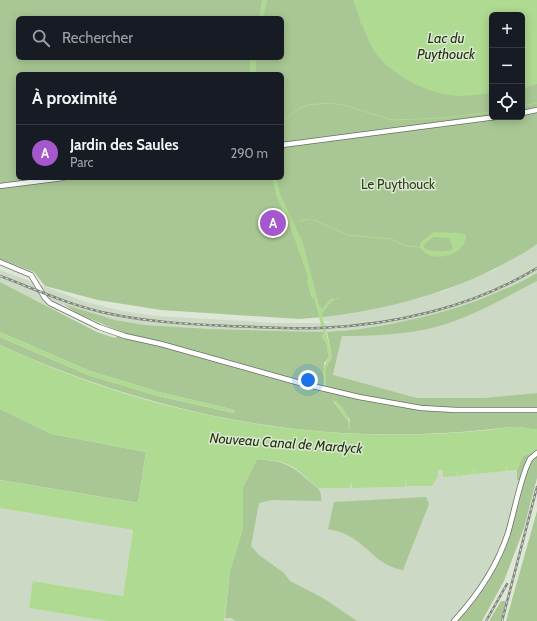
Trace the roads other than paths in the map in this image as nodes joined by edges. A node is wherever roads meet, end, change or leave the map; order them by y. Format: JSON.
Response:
{"nodes":[{"id":1,"x":537,"y":110,"type":"edge"},
{"id":2,"x":525,"y":112,"type":"edge"},
{"id":3,"x":489,"y":118,"type":"edge"},
{"id":4,"x":284,"y":145,"type":"edge"},
{"id":5,"x":47,"y":180,"type":"edge"},
{"id":6,"x":0,"y":186,"type":"edge"},
{"id":7,"x":0,"y":262,"type":"edge"},
{"id":8,"x":537,"y":410,"type":"edge"},
{"id":9,"x":537,"y":453,"type":"edge"},
{"id":10,"x":454,"y":621,"type":"edge"}],
"edges":[{"from":1,"to":2,"type":"street"},
{"from":3,"to":4,"type":"street"},
{"from":5,"to":6,"type":"street"},
{"from":7,"to":8,"type":"street"},
{"from":9,"to":10,"type":"street"}]}
